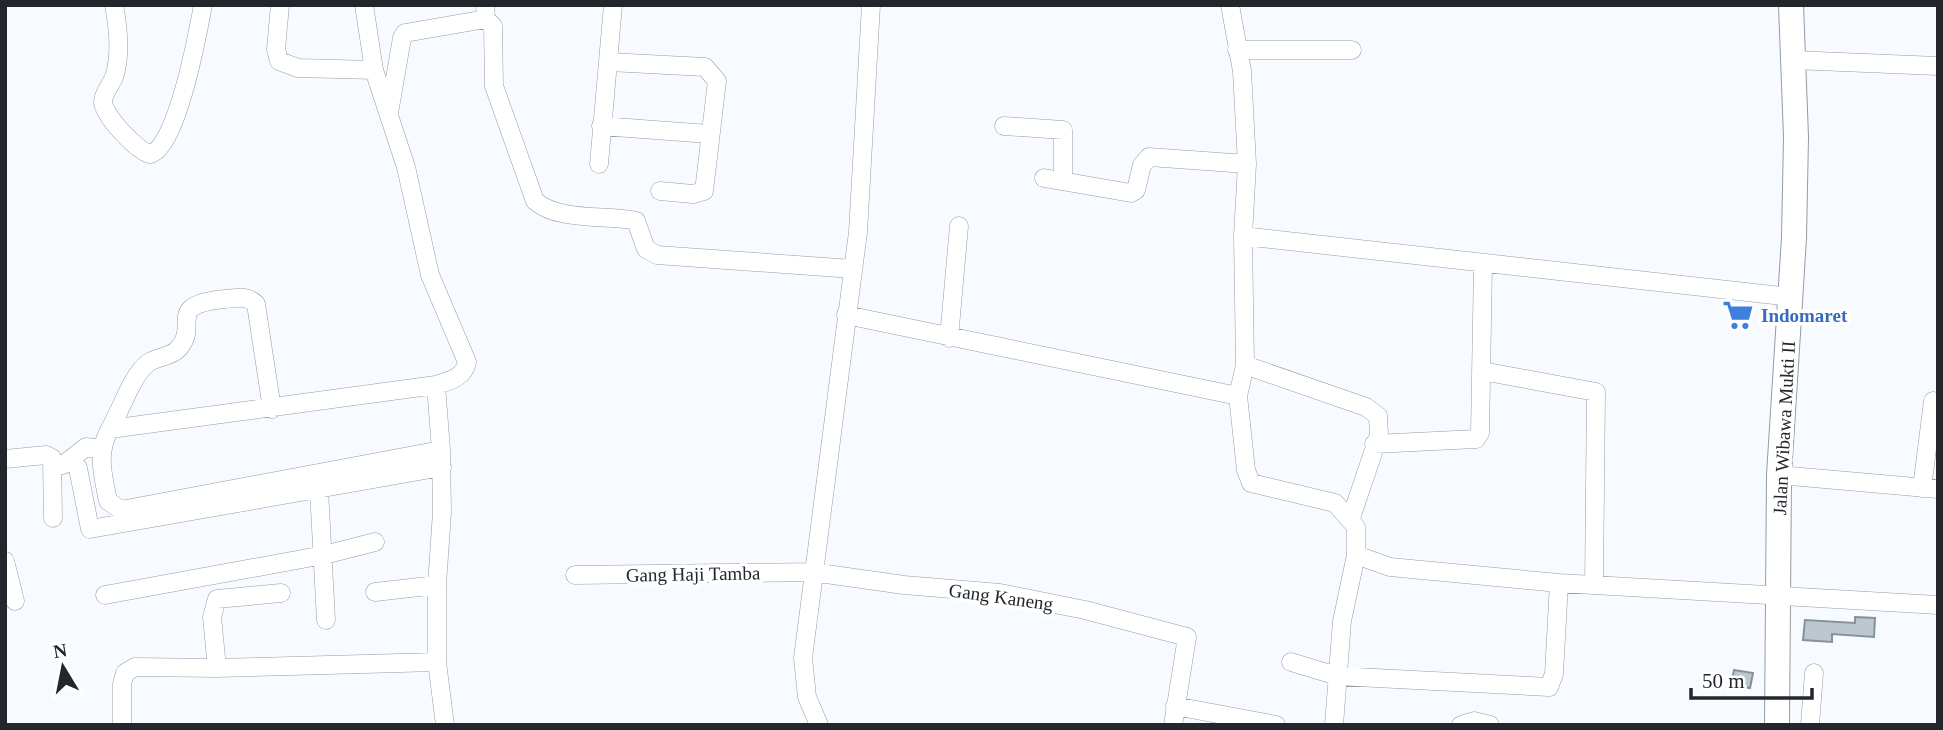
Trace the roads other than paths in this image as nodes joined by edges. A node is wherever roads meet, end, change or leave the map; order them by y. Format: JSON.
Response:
{"nodes":[{"id":1,"x":114,"y":5,"type":"edge"},
{"id":2,"x":203,"y":5,"type":"edge"},
{"id":3,"x":280,"y":5,"type":"edge"},
{"id":4,"x":364,"y":5,"type":"edge"},
{"id":5,"x":613,"y":5,"type":"edge"},
{"id":6,"x":871,"y":5,"type":"edge"},
{"id":7,"x":1230,"y":5,"type":"edge"},
{"id":8,"x":1791,"y":5,"type":"edge"},
{"id":9,"x":486,"y":12,"type":"edge"},
{"id":10,"x":1237,"y":50,"type":"junction"},
{"id":11,"x":1352,"y":50,"type":"dead end"},
{"id":12,"x":1793,"y":60,"type":"junction"},
{"id":13,"x":609,"y":62,"type":"junction"},
{"id":14,"x":1938,"y":66,"type":"edge"},
{"id":15,"x":373,"y":70,"type":"junction"},
{"id":16,"x":388,"y":118,"type":"junction"},
{"id":17,"x":601,"y":125,"type":"junction"},
{"id":18,"x":1004,"y":126,"type":"dead end"},
{"id":19,"x":709,"y":134,"type":"junction"},
{"id":20,"x":599,"y":164,"type":"dead end"},
{"id":21,"x":1247,"y":164,"type":"junction"},
{"id":22,"x":1044,"y":178,"type":"dead end"},
{"id":23,"x":1063,"y":181,"type":"junction"},
{"id":24,"x":660,"y":191,"type":"dead end"},
{"id":25,"x":959,"y":226,"type":"dead end"},
{"id":26,"x":1243,"y":236,"type":"junction"},
{"id":27,"x":1483,"y":264,"type":"junction"},
{"id":28,"x":853,"y":269,"type":"junction"},
{"id":29,"x":1791,"y":297,"type":"junction"},
{"id":30,"x":846,"y":316,"type":"junction"},
{"id":31,"x":949,"y":338,"type":"junction"},
{"id":32,"x":1245,"y":365,"type":"junction"},
{"id":33,"x":1482,"y":371,"type":"junction"},
{"id":34,"x":449,"y":380,"type":"junction"},
{"id":35,"x":1238,"y":396,"type":"junction"},
{"id":36,"x":1933,"y":401,"type":"dead end"},
{"id":37,"x":272,"y":409,"type":"junction"},
{"id":38,"x":110,"y":429,"type":"junction"},
{"id":39,"x":1374,"y":444,"type":"junction"},
{"id":40,"x":100,"y":449,"type":"junction"},
{"id":41,"x":5,"y":459,"type":"edge"},
{"id":42,"x":442,"y":459,"type":"junction"},
{"id":43,"x":54,"y":466,"type":"junction"},
{"id":44,"x":78,"y":468,"type":"dead end"},
{"id":45,"x":1779,"y":475,"type":"junction"},
{"id":46,"x":1930,"y":488,"type":"edge"},
{"id":47,"x":319,"y":490,"type":"junction"},
{"id":48,"x":53,"y":518,"type":"dead end"},
{"id":49,"x":1350,"y":518,"type":"junction"},
{"id":50,"x":376,"y":542,"type":"dead end"},
{"id":51,"x":324,"y":555,"type":"junction"},
{"id":52,"x":1356,"y":555,"type":"junction"},
{"id":53,"x":5,"y":561,"type":"edge"},
{"id":54,"x":812,"y":572,"type":"junction"},
{"id":55,"x":575,"y":575,"type":"dead end"},
{"id":56,"x":1559,"y":583,"type":"junction"},
{"id":57,"x":437,"y":585,"type":"junction"},
{"id":58,"x":1594,"y":585,"type":"junction"},
{"id":59,"x":375,"y":592,"type":"dead end"},
{"id":60,"x":281,"y":593,"type":"dead end"},
{"id":61,"x":105,"y":595,"type":"dead end"},
{"id":62,"x":1778,"y":597,"type":"junction"},
{"id":63,"x":15,"y":601,"type":"dead end"},
{"id":64,"x":1938,"y":605,"type":"edge"},
{"id":65,"x":326,"y":620,"type":"dead end"},
{"id":66,"x":437,"y":662,"type":"junction"},
{"id":67,"x":1292,"y":662,"type":"dead end"},
{"id":68,"x":217,"y":668,"type":"junction"},
{"id":69,"x":1814,"y":673,"type":"dead end"},
{"id":70,"x":1337,"y":676,"type":"junction"},
{"id":71,"x":1174,"y":716,"type":"edge"},
{"id":72,"x":122,"y":725,"type":"edge"},
{"id":73,"x":445,"y":725,"type":"edge"},
{"id":74,"x":819,"y":725,"type":"edge"},
{"id":75,"x":1276,"y":725,"type":"edge"},
{"id":76,"x":1334,"y":725,"type":"edge"},
{"id":77,"x":1461,"y":725,"type":"edge"},
{"id":78,"x":1490,"y":725,"type":"edge"},
{"id":79,"x":1777,"y":725,"type":"edge"},
{"id":80,"x":1810,"y":725,"type":"edge"}],
"edges":[{"from":1,"to":2,"type":"street"},
{"from":3,"to":15,"type":"street"},
{"from":4,"to":15,"type":"street"},
{"from":5,"to":13,"type":"street"},
{"from":6,"to":28,"type":"street"},
{"from":7,"to":10,"type":"street"},
{"from":8,"to":12,"type":"main road","name":"Jalan Wibawa Mukti II"},
{"from":9,"to":16,"type":"street"},
{"from":9,"to":28,"type":"street"},
{"from":10,"to":11,"type":"street"},
{"from":10,"to":21,"type":"street"},
{"from":12,"to":14,"type":"street"},
{"from":12,"to":29,"type":"main road","name":"Jalan Wibawa Mukti II"},
{"from":13,"to":17,"type":"street"},
{"from":13,"to":19,"type":"street"},
{"from":15,"to":16,"type":"street"},
{"from":16,"to":34,"type":"street"},
{"from":17,"to":19,"type":"street"},
{"from":17,"to":20,"type":"street"},
{"from":18,"to":23,"type":"street"},
{"from":19,"to":24,"type":"street"},
{"from":21,"to":23,"type":"street"},
{"from":21,"to":26,"type":"street"},
{"from":22,"to":23,"type":"street"},
{"from":25,"to":31,"type":"street"},
{"from":26,"to":27,"type":"street"},
{"from":26,"to":32,"type":"street"},
{"from":27,"to":29,"type":"street"},
{"from":27,"to":33,"type":"street"},
{"from":28,"to":30,"type":"street"},
{"from":29,"to":45,"type":"main road","name":"Jalan Wibawa Mukti II"},
{"from":30,"to":31,"type":"street"},
{"from":30,"to":54,"type":"street"},
{"from":31,"to":35,"type":"street"},
{"from":32,"to":35,"type":"street"},
{"from":32,"to":39,"type":"street"},
{"from":33,"to":39,"type":"street"},
{"from":33,"to":58,"type":"street"},
{"from":34,"to":37,"type":"street"},
{"from":34,"to":42,"type":"street"},
{"from":35,"to":49,"type":"street"},
{"from":36,"to":46,"type":"street"},
{"from":37,"to":38,"type":"street"},
{"from":37,"to":38,"type":"street"},
{"from":38,"to":40,"type":"street"},
{"from":39,"to":49,"type":"street"},
{"from":40,"to":42,"type":"street"},
{"from":40,"to":43,"type":"street"},
{"from":41,"to":43,"type":"street"},
{"from":42,"to":47,"type":"street"},
{"from":42,"to":57,"type":"street"},
{"from":43,"to":48,"type":"street"},
{"from":44,"to":47,"type":"street"},
{"from":45,"to":46,"type":"street"},
{"from":45,"to":62,"type":"main road","name":"Jalan Wibawa Mukti II"},
{"from":47,"to":51,"type":"street"},
{"from":49,"to":52,"type":"street"},
{"from":50,"to":51,"type":"street"},
{"from":51,"to":61,"type":"street"},
{"from":51,"to":65,"type":"street"},
{"from":52,"to":56,"type":"street"},
{"from":52,"to":70,"type":"street"},
{"from":53,"to":63,"type":"street"},
{"from":54,"to":55,"type":"street","name":"Gang Haji Tamba"},
{"from":54,"to":71,"type":"street","name":"Gang Kaneng"},
{"from":54,"to":74,"type":"street"},
{"from":56,"to":58,"type":"street"},
{"from":56,"to":70,"type":"street"},
{"from":57,"to":59,"type":"street"},
{"from":57,"to":66,"type":"street"},
{"from":58,"to":62,"type":"street"},
{"from":60,"to":68,"type":"street"},
{"from":62,"to":64,"type":"street"},
{"from":62,"to":79,"type":"main road","name":"Jalan Wibawa Mukti II"},
{"from":66,"to":68,"type":"street"},
{"from":66,"to":73,"type":"street"},
{"from":67,"to":70,"type":"street"},
{"from":68,"to":72,"type":"street"},
{"from":69,"to":80,"type":"street"},
{"from":70,"to":76,"type":"street"},
{"from":71,"to":75,"type":"street"},
{"from":77,"to":78,"type":"street"}]}
